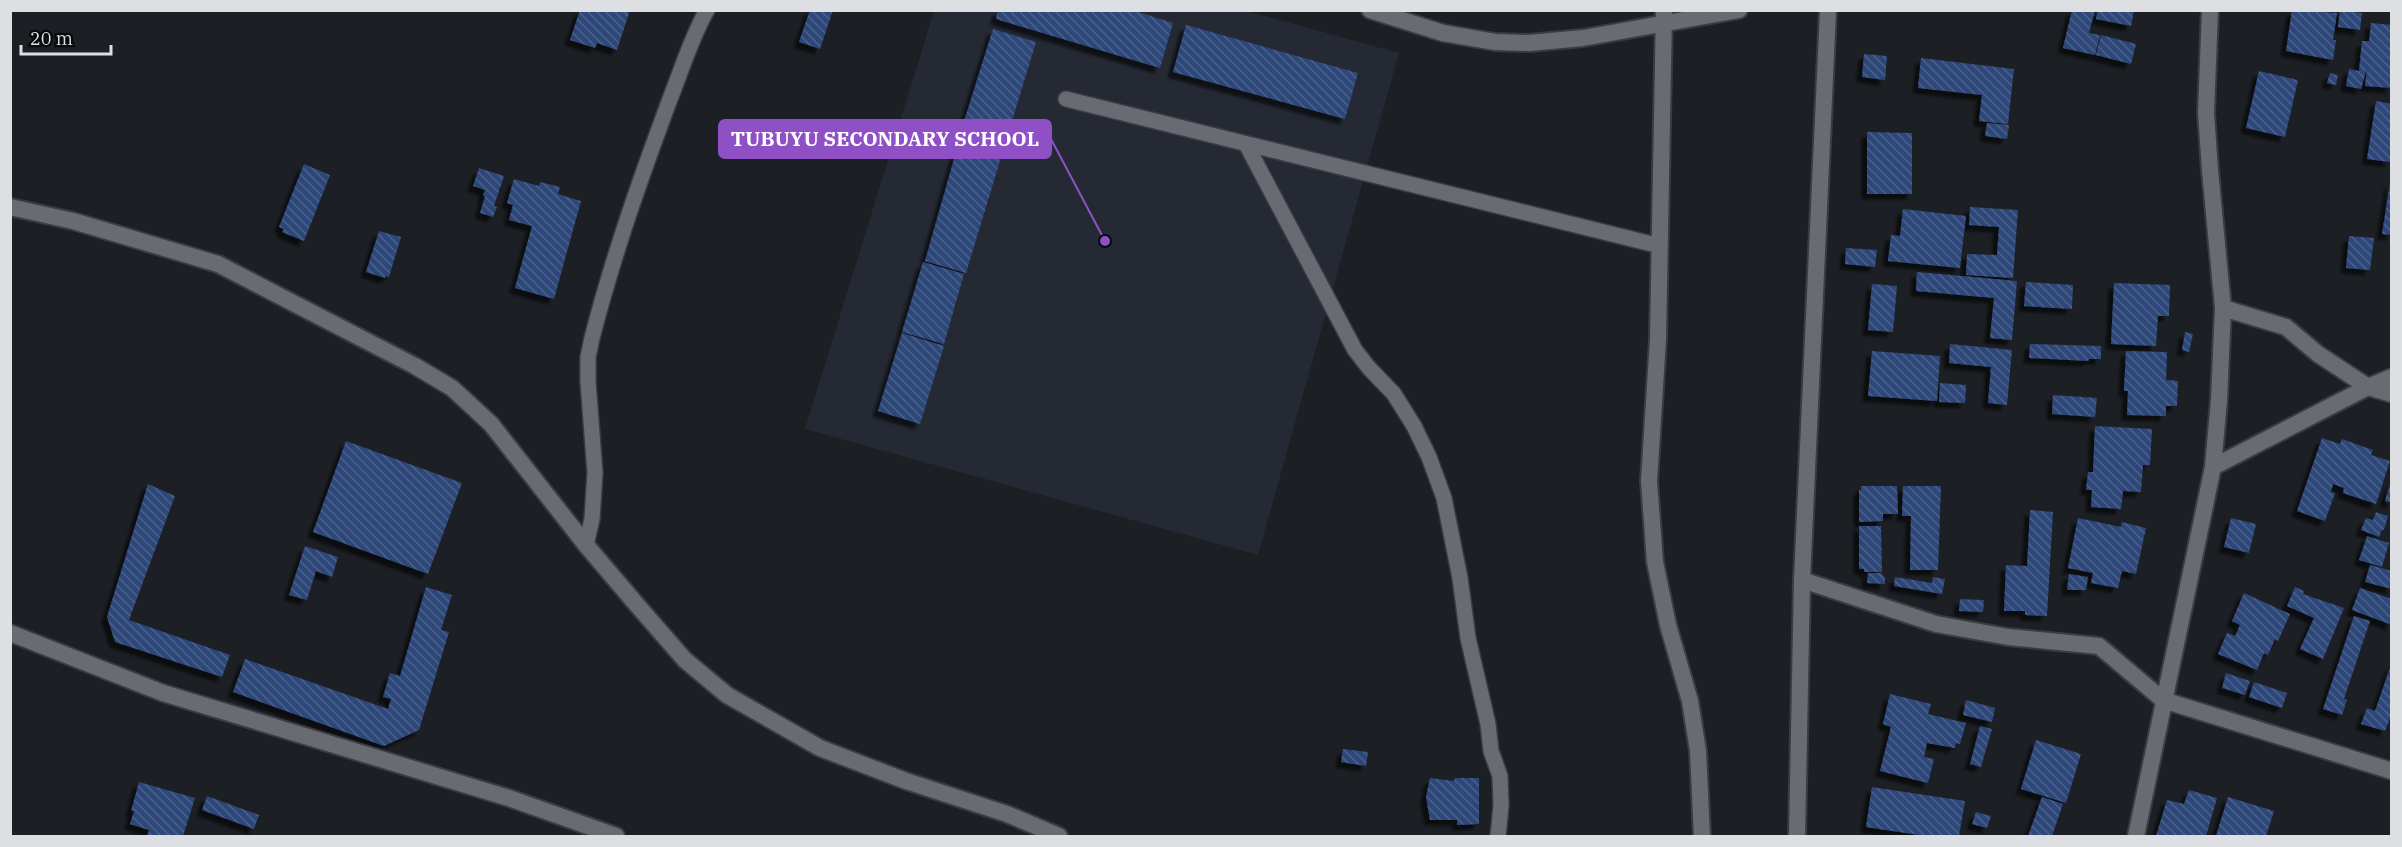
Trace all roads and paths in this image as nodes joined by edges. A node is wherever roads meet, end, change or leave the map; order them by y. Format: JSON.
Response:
{"nodes":[{"id":1,"x":707,"y":10,"type":"edge"},
{"id":2,"x":1370,"y":10,"type":"edge"},
{"id":3,"x":1739,"y":10,"type":"edge"},
{"id":4,"x":1828,"y":10,"type":"edge"},
{"id":5,"x":2210,"y":10,"type":"edge"},
{"id":6,"x":1664,"y":17,"type":"edge"},
{"id":7,"x":1066,"y":99,"type":"dead end"},
{"id":8,"x":1246,"y":144,"type":"junction"},
{"id":9,"x":10,"y":207,"type":"edge"},
{"id":10,"x":1660,"y":246,"type":"junction"},
{"id":11,"x":2223,"y":308,"type":"junction"},
{"id":12,"x":2391,"y":377,"type":"edge"},
{"id":13,"x":2368,"y":387,"type":"junction"},
{"id":14,"x":2391,"y":394,"type":"edge"},
{"id":15,"x":2213,"y":467,"type":"junction"},
{"id":16,"x":586,"y":545,"type":"junction"},
{"id":17,"x":1802,"y":580,"type":"junction"},
{"id":18,"x":10,"y":633,"type":"edge"},
{"id":19,"x":2163,"y":700,"type":"junction"},
{"id":20,"x":2391,"y":771,"type":"edge"},
{"id":21,"x":616,"y":837,"type":"edge"},
{"id":22,"x":1059,"y":837,"type":"edge"},
{"id":23,"x":1498,"y":837,"type":"edge"},
{"id":24,"x":1702,"y":837,"type":"edge"},
{"id":25,"x":1797,"y":837,"type":"edge"},
{"id":26,"x":2136,"y":837,"type":"edge"}],
"edges":[{"from":1,"to":16,"type":"lane"},
{"from":2,"to":6,"type":"street"},
{"from":3,"to":6,"type":"street"},
{"from":4,"to":17,"type":"street"},
{"from":5,"to":11,"type":"street"},
{"from":6,"to":10,"type":"street"},
{"from":7,"to":8,"type":"lane"},
{"from":8,"to":10,"type":"lane"},
{"from":8,"to":23,"type":"lane"},
{"from":9,"to":16,"type":"street"},
{"from":10,"to":24,"type":"street"},
{"from":11,"to":13,"type":"street"},
{"from":11,"to":15,"type":"street"},
{"from":12,"to":13,"type":"street"},
{"from":13,"to":14,"type":"street"},
{"from":13,"to":15,"type":"street"},
{"from":15,"to":19,"type":"street"},
{"from":16,"to":22,"type":"street"},
{"from":17,"to":19,"type":"street"},
{"from":17,"to":25,"type":"street"},
{"from":18,"to":21,"type":"street"},
{"from":19,"to":20,"type":"street"},
{"from":19,"to":26,"type":"street"}]}
